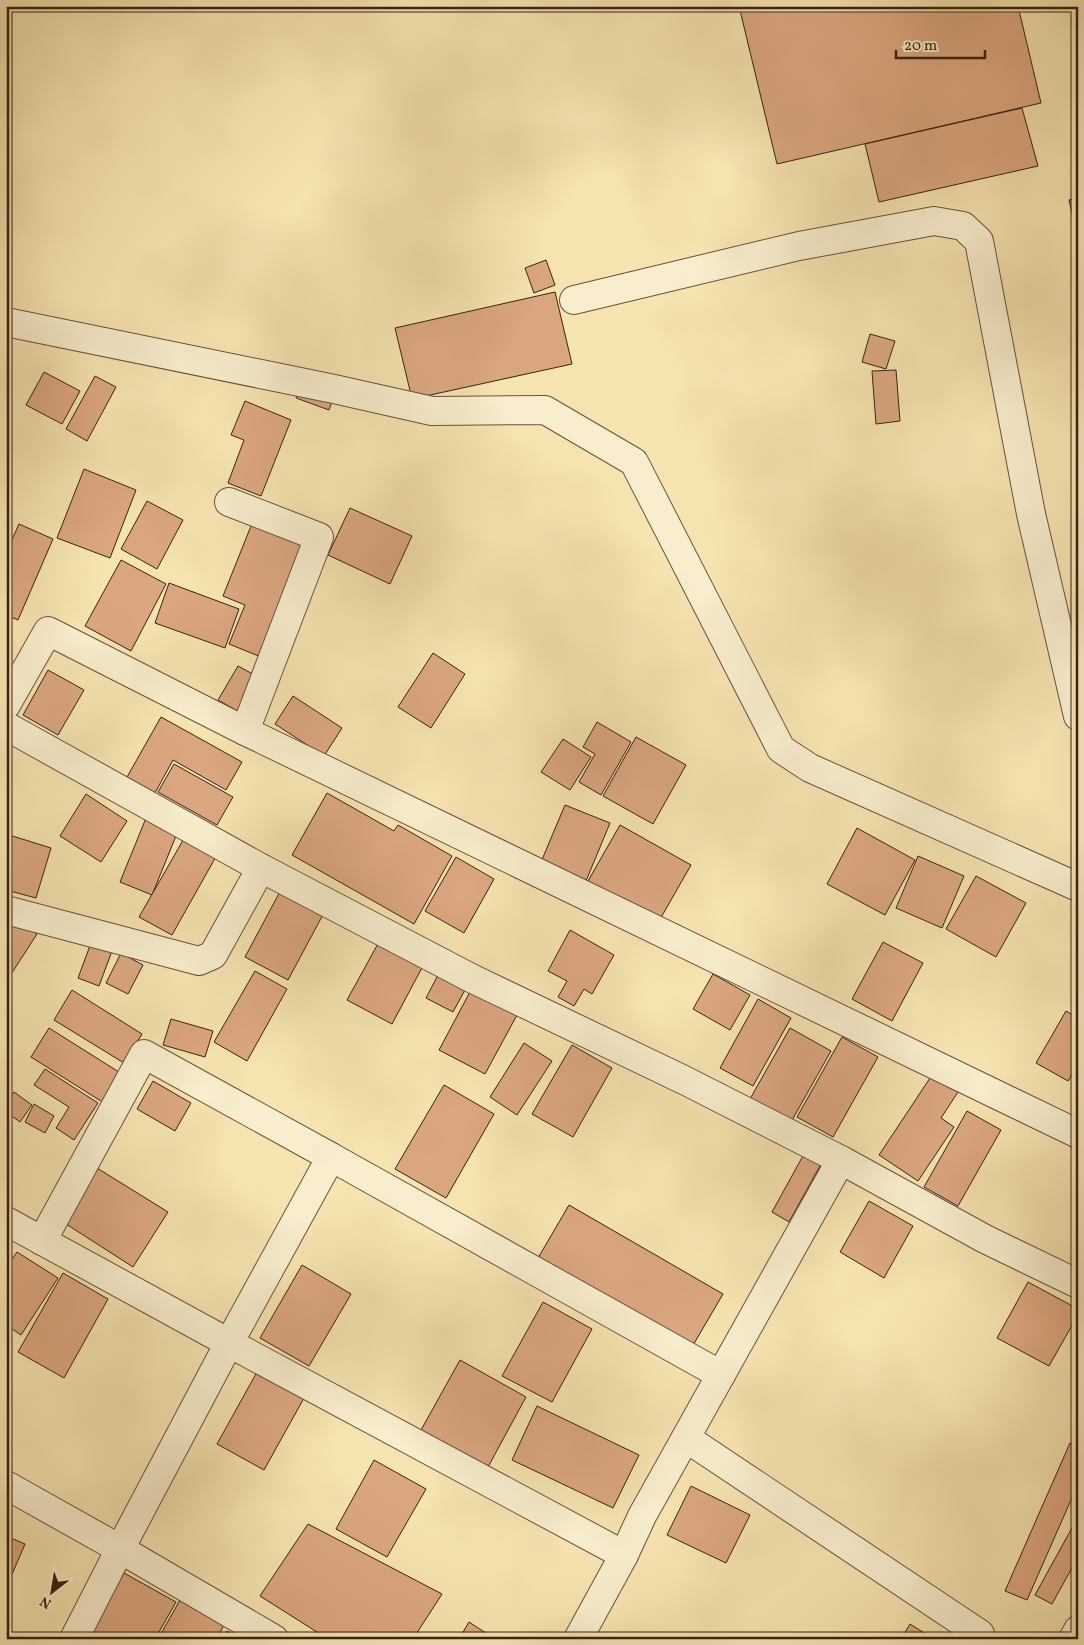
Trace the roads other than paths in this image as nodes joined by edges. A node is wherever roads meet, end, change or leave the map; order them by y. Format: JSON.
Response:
{"nodes":[{"id":1,"x":574,"y":300,"type":"dead end"},
{"id":2,"x":6,"y":322,"type":"edge"},
{"id":3,"x":229,"y":502,"type":"dead end"},
{"id":4,"x":6,"y":705,"type":"edge"},
{"id":5,"x":1078,"y":716,"type":"edge"},
{"id":6,"x":6,"y":726,"type":"edge"},
{"id":7,"x":245,"y":731,"type":"junction"},
{"id":8,"x":260,"y":868,"type":"junction"},
{"id":9,"x":1078,"y":887,"type":"edge"},
{"id":10,"x":6,"y":910,"type":"edge"},
{"id":11,"x":1078,"y":1134,"type":"edge"},
{"id":12,"x":332,"y":1157,"type":"junction"},
{"id":13,"x":841,"y":1160,"type":"junction"},
{"id":14,"x":6,"y":1221,"type":"edge"},
{"id":15,"x":42,"y":1241,"type":"junction"},
{"id":16,"x":1078,"y":1284,"type":"edge"},
{"id":17,"x":229,"y":1343,"type":"junction"},
{"id":18,"x":721,"y":1375,"type":"junction"},
{"id":19,"x":686,"y":1438,"type":"junction"},
{"id":20,"x":6,"y":1485,"type":"edge"},
{"id":21,"x":120,"y":1549,"type":"junction"},
{"id":22,"x":624,"y":1555,"type":"junction"},
{"id":23,"x":1078,"y":1630,"type":"edge"},
{"id":24,"x":982,"y":1637,"type":"edge"},
{"id":25,"x":74,"y":1639,"type":"edge"},
{"id":26,"x":274,"y":1639,"type":"edge"},
{"id":27,"x":578,"y":1639,"type":"edge"},
{"id":28,"x":1073,"y":1639,"type":"edge"}],
"edges":[{"from":1,"to":5,"type":"street"},
{"from":2,"to":9,"type":"street"},
{"from":3,"to":7,"type":"street"},
{"from":4,"to":7,"type":"street"},
{"from":6,"to":8,"type":"street"},
{"from":7,"to":11,"type":"street"},
{"from":8,"to":10,"type":"street"},
{"from":8,"to":13,"type":"street"},
{"from":12,"to":15,"type":"street"},
{"from":12,"to":17,"type":"street"},
{"from":12,"to":18,"type":"street"},
{"from":13,"to":16,"type":"street"},
{"from":13,"to":18,"type":"street"},
{"from":14,"to":15,"type":"street"},
{"from":15,"to":17,"type":"street"},
{"from":17,"to":21,"type":"street"},
{"from":17,"to":22,"type":"street"},
{"from":18,"to":19,"type":"street"},
{"from":19,"to":22,"type":"street"},
{"from":19,"to":24,"type":"street"},
{"from":20,"to":21,"type":"street"},
{"from":21,"to":25,"type":"street"},
{"from":21,"to":26,"type":"street"},
{"from":22,"to":27,"type":"street"},
{"from":23,"to":28,"type":"street"}]}
